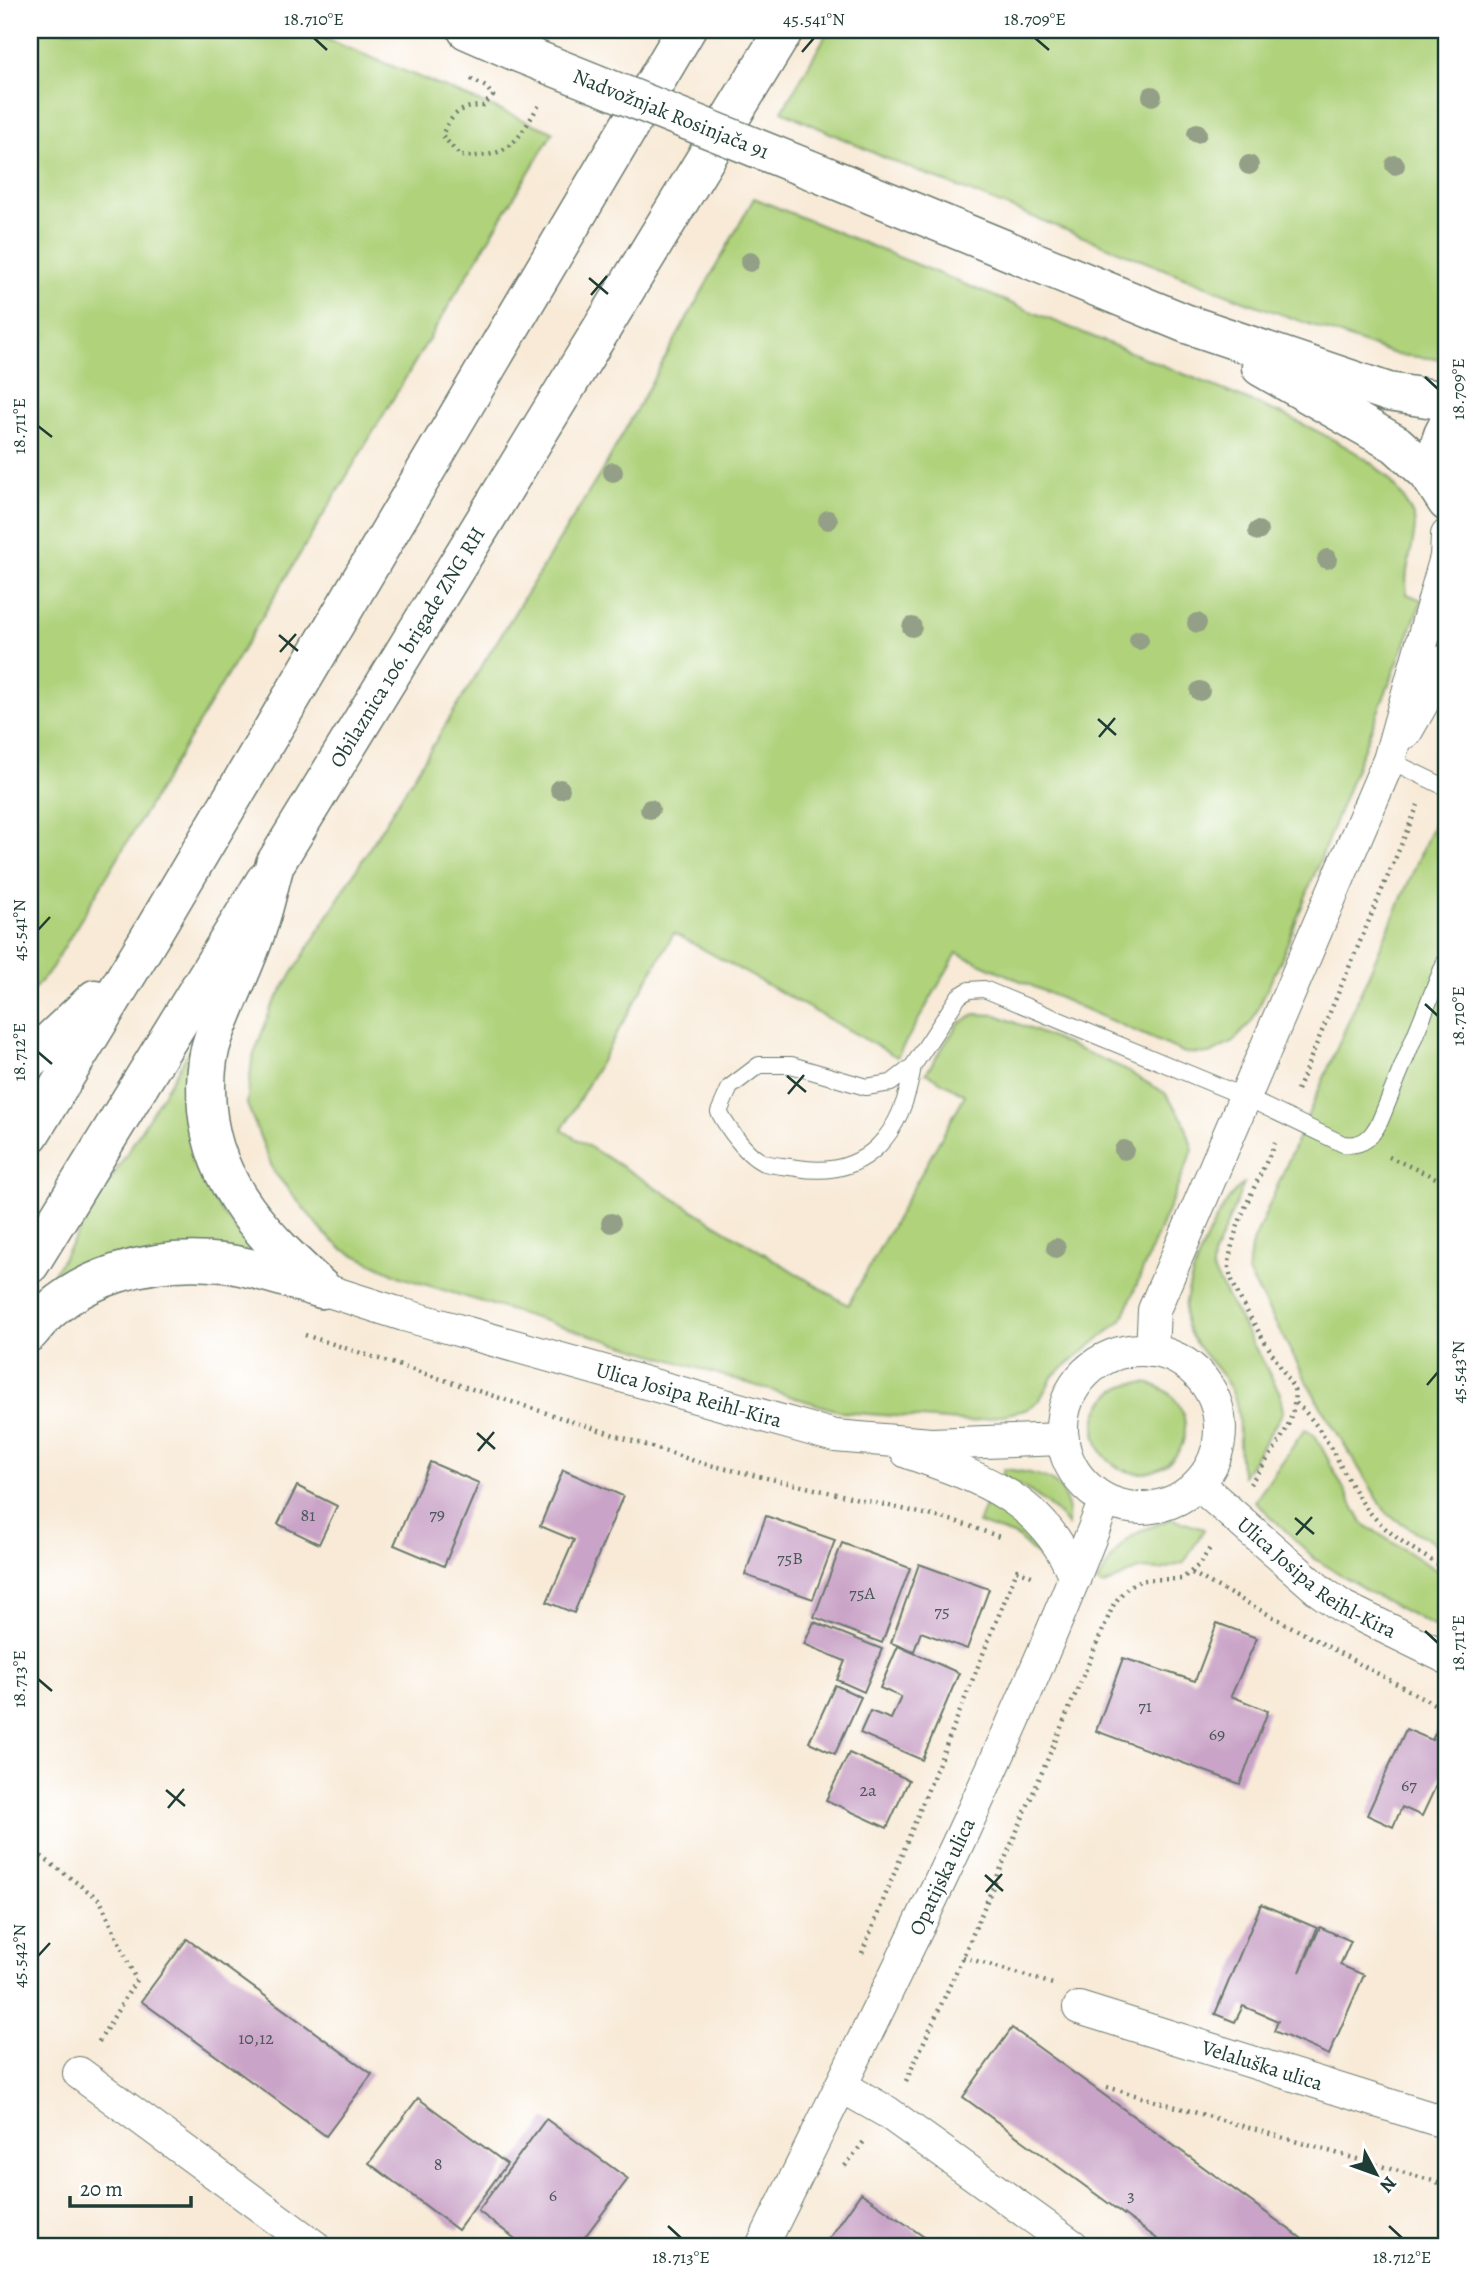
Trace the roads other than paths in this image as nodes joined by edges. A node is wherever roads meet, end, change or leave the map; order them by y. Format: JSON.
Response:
{"nodes":[{"id":1,"x":467,"y":30,"type":"edge"},
{"id":2,"x":686,"y":30,"type":"edge"},
{"id":3,"x":784,"y":30,"type":"edge"},
{"id":4,"x":1187,"y":324,"type":"junction"},
{"id":5,"x":1447,"y":401,"type":"edge"},
{"id":6,"x":1447,"y":428,"type":"edge"},
{"id":7,"x":1446,"y":507,"type":"edge"},
{"id":8,"x":1447,"y":536,"type":"edge"},
{"id":9,"x":1447,"y":660,"type":"edge"},
{"id":10,"x":1389,"y":760,"type":"junction"},
{"id":11,"x":1447,"y":788,"type":"edge"},
{"id":12,"x":275,"y":864,"type":"junction"},
{"id":13,"x":153,"y":932,"type":"junction"},
{"id":14,"x":1447,"y":957,"type":"edge"},
{"id":15,"x":30,"y":1060,"type":"edge"},
{"id":16,"x":913,"y":1066,"type":"junction"},
{"id":17,"x":1245,"y":1097,"type":"junction"},
{"id":18,"x":30,"y":1134,"type":"edge"},
{"id":19,"x":30,"y":1264,"type":"edge"},
{"id":20,"x":322,"y":1289,"type":"junction"},
{"id":21,"x":30,"y":1332,"type":"edge"},
{"id":22,"x":1152,"y":1351,"type":"junction"},
{"id":23,"x":1063,"y":1439,"type":"junction"},
{"id":24,"x":876,"y":1441,"type":"junction"},
{"id":25,"x":1198,"y":1483,"type":"junction"},
{"id":26,"x":1104,"y":1500,"type":"junction"},
{"id":27,"x":1072,"y":1585,"type":"junction"},
{"id":28,"x":1447,"y":1658,"type":"edge"},
{"id":29,"x":1079,"y":2008,"type":"road end"},
{"id":30,"x":79,"y":2073,"type":"road end"},
{"id":31,"x":841,"y":2086,"type":"junction"},
{"id":32,"x":1447,"y":2123,"type":"edge"},
{"id":33,"x":314,"y":2246,"type":"edge"},
{"id":34,"x":762,"y":2246,"type":"edge"},
{"id":35,"x":1073,"y":2246,"type":"edge"}],
"edges":[{"from":1,"to":4,"type":"main road","name":"Nadvožnjak Rosinjača 91","bridge":true},
{"from":2,"to":13,"type":"main road"},
{"from":3,"to":12,"type":"main road","name":"Obilaznica 106. brigade ZNG RH"},
{"from":4,"to":5,"type":"main road"},
{"from":4,"to":7,"type":"main road"},
{"from":6,"to":7,"type":"main road"},
{"from":8,"to":10,"type":"street"},
{"from":9,"to":10,"type":"street"},
{"from":10,"to":11,"type":"lane"},
{"from":10,"to":17,"type":"street"},
{"from":12,"to":19,"type":"main road","name":"Obilaznica 106. brigade ZNG RH"},
{"from":12,"to":20,"type":"main road"},
{"from":13,"to":15,"type":"main road"},
{"from":13,"to":18,"type":"main road"},
{"from":14,"to":17,"type":"lane"},
{"from":16,"to":16,"type":"lane"},
{"from":16,"to":17,"type":"lane"},
{"from":17,"to":22,"type":"street"},
{"from":20,"to":21,"type":"main road"},
{"from":20,"to":24,"type":"street","name":"Ulica Josipa Reihl-Kira"},
{"from":22,"to":23,"type":"street"},
{"from":22,"to":25,"type":"street"},
{"from":23,"to":24,"type":"street","name":"Ulica Josipa Reihl-Kira"},
{"from":23,"to":26,"type":"street"},
{"from":24,"to":27,"type":"street"},
{"from":25,"to":26,"type":"street"},
{"from":25,"to":28,"type":"street","name":"Ulica Josipa Reihl-Kira"},
{"from":26,"to":27,"type":"street","name":"Opatijska ulica"},
{"from":27,"to":31,"type":"street","name":"Opatijska ulica"},
{"from":29,"to":32,"type":"street","name":"Velaluška ulica"},
{"from":30,"to":33,"type":"street"},
{"from":31,"to":34,"type":"street","name":"Opatijska ulica"},
{"from":31,"to":35,"type":"street"}]}
